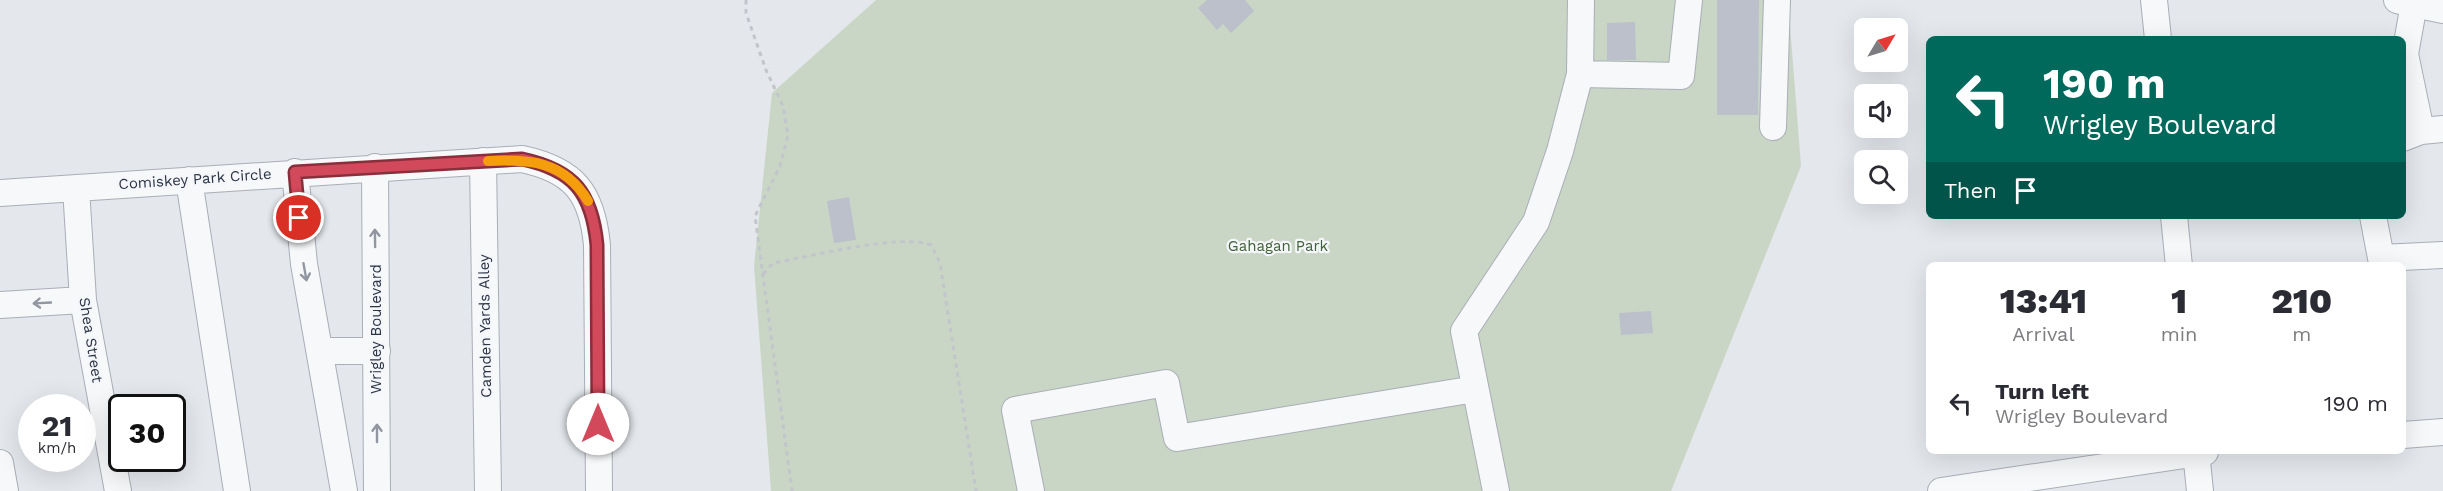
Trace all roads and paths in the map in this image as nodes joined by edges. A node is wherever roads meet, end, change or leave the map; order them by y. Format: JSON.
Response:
{"nodes":[{"id":1,"x":746,"y":0,"type":"edge"},
{"id":2,"x":1581,"y":0,"type":"edge"},
{"id":3,"x":1689,"y":0,"type":"edge"},
{"id":4,"x":1777,"y":0,"type":"edge"},
{"id":5,"x":2154,"y":0,"type":"edge"},
{"id":6,"x":2407,"y":2,"type":"edge"},
{"id":7,"x":2443,"y":10,"type":"edge"},
{"id":8,"x":2158,"y":36,"type":"edge"},
{"id":9,"x":2406,"y":36,"type":"edge"},
{"id":10,"x":2406,"y":59,"type":"edge"},
{"id":11,"x":1580,"y":74,"type":"junction"},
{"id":12,"x":1773,"y":127,"type":"dead end"},
{"id":13,"x":2422,"y":133,"type":"edge"},
{"id":14,"x":483,"y":161,"type":"junction"},
{"id":15,"x":375,"y":167,"type":"junction"},
{"id":16,"x":295,"y":172,"type":"junction"},
{"id":17,"x":189,"y":180,"type":"junction"},
{"id":18,"x":76,"y":188,"type":"junction"},
{"id":19,"x":0,"y":193,"type":"edge"},
{"id":20,"x":2175,"y":219,"type":"edge"},
{"id":21,"x":2374,"y":219,"type":"edge"},
{"id":22,"x":2443,"y":255,"type":"edge"},
{"id":23,"x":2179,"y":262,"type":"edge"},
{"id":24,"x":763,"y":274,"type":"junction"},
{"id":25,"x":83,"y":300,"type":"junction"},
{"id":26,"x":0,"y":305,"type":"edge"},
{"id":27,"x":321,"y":351,"type":"junction"},
{"id":28,"x":377,"y":351,"type":"junction"},
{"id":29,"x":1475,"y":389,"type":"junction"},
{"id":30,"x":2443,"y":432,"type":"edge"},
{"id":31,"x":2406,"y":435,"type":"edge"},
{"id":32,"x":2186,"y":454,"type":"edge"},
{"id":33,"x":2199,"y":454,"type":"edge"},
{"id":34,"x":0,"y":463,"type":"edge"},
{"id":35,"x":5,"y":491,"type":"edge"},
{"id":36,"x":118,"y":491,"type":"edge"},
{"id":37,"x":237,"y":491,"type":"edge"},
{"id":38,"x":344,"y":491,"type":"edge"},
{"id":39,"x":377,"y":491,"type":"edge"},
{"id":40,"x":488,"y":491,"type":"edge"},
{"id":41,"x":599,"y":491,"type":"edge"},
{"id":42,"x":792,"y":491,"type":"edge"},
{"id":43,"x":976,"y":491,"type":"edge"},
{"id":44,"x":1031,"y":491,"type":"edge"},
{"id":45,"x":1496,"y":491,"type":"edge"},
{"id":46,"x":1941,"y":491,"type":"edge"},
{"id":47,"x":2200,"y":491,"type":"edge"}],
"edges":[{"from":1,"to":24,"type":"path"},
{"from":2,"to":11,"type":"street"},
{"from":3,"to":11,"type":"street"},
{"from":4,"to":12,"type":"street"},
{"from":5,"to":8,"type":"street"},
{"from":6,"to":7,"type":"street"},
{"from":6,"to":9,"type":"street"},
{"from":10,"to":13,"type":"street"},
{"from":11,"to":29,"type":"street"},
{"from":14,"to":15,"type":"street","name":"Comiskey Park Circle"},
{"from":14,"to":40,"type":"street","name":"Camden Yards Alley"},
{"from":14,"to":41,"type":"street","name":"Comiskey Park Circle"},
{"from":15,"to":16,"type":"street","name":"Comiskey Park Circle"},
{"from":28,"to":15,"type":"street","name":"Wrigley Boulevard","one_way":true},
{"from":16,"to":17,"type":"street","name":"Comiskey Park Circle"},
{"from":16,"to":27,"type":"street","one_way":true},
{"from":17,"to":18,"type":"street","name":"Comiskey Park Circle"},
{"from":17,"to":37,"type":"street"},
{"from":18,"to":19,"type":"street","name":"Comiskey Park Circle"},
{"from":18,"to":25,"type":"street","name":"Shea Street"},
{"from":20,"to":23,"type":"street"},
{"from":21,"to":22,"type":"street"},
{"from":24,"to":42,"type":"path"},
{"from":24,"to":43,"type":"path"},
{"from":25,"to":26,"type":"street","one_way":true},
{"from":25,"to":36,"type":"street","name":"Shea Street"},
{"from":27,"to":28,"type":"street"},
{"from":27,"to":38,"type":"street"},
{"from":39,"to":28,"type":"street","name":"Wrigley Boulevard","one_way":true},
{"from":29,"to":44,"type":"street"},
{"from":29,"to":45,"type":"street"},
{"from":30,"to":31,"type":"street"},
{"from":32,"to":46,"type":"street"},
{"from":33,"to":47,"type":"street"},
{"from":34,"to":35,"type":"street"}]}
